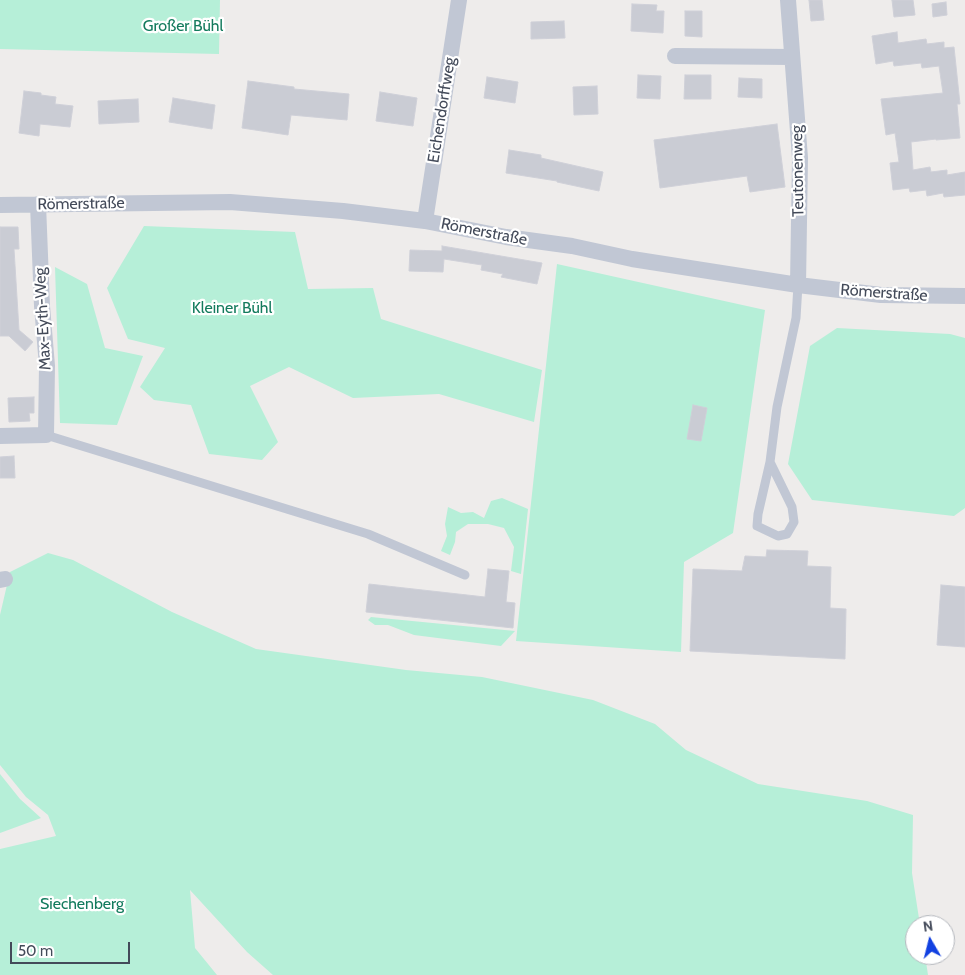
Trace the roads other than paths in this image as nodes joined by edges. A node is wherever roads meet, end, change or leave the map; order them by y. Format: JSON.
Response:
{"nodes":[{"id":1,"x":459,"y":0,"type":"edge"},
{"id":2,"x":788,"y":0,"type":"edge"},
{"id":3,"x":676,"y":56,"type":"dead end"},
{"id":4,"x":792,"y":57,"type":"junction"},
{"id":5,"x":38,"y":204,"type":"junction"},
{"id":6,"x":0,"y":205,"type":"edge"},
{"id":7,"x":425,"y":220,"type":"junction"},
{"id":8,"x":798,"y":285,"type":"junction"},
{"id":9,"x":965,"y":296,"type":"edge"},
{"id":10,"x":46,"y":434,"type":"junction"},
{"id":11,"x":0,"y":436,"type":"edge"},
{"id":12,"x":770,"y":462,"type":"junction"},
{"id":13,"x":465,"y":575,"type":"dead end"}],
"edges":[{"from":1,"to":7,"type":"street","name":"Eichendorffweg"},
{"from":2,"to":4,"type":"street","name":"Teutonenweg"},
{"from":3,"to":4,"type":"street"},
{"from":4,"to":8,"type":"street","name":"Teutonenweg"},
{"from":5,"to":6,"type":"street","name":"Römerstraße"},
{"from":5,"to":7,"type":"street","name":"Römerstraße"},
{"from":5,"to":10,"type":"street","name":"Max-Eyth-Weg"},
{"from":7,"to":8,"type":"street","name":"Römerstraße"},
{"from":8,"to":9,"type":"street","name":"Römerstraße"},
{"from":8,"to":12,"type":"lane"},
{"from":10,"to":11,"type":"street"},
{"from":10,"to":13,"type":"lane"},
{"from":12,"to":12,"type":"lane"}]}
